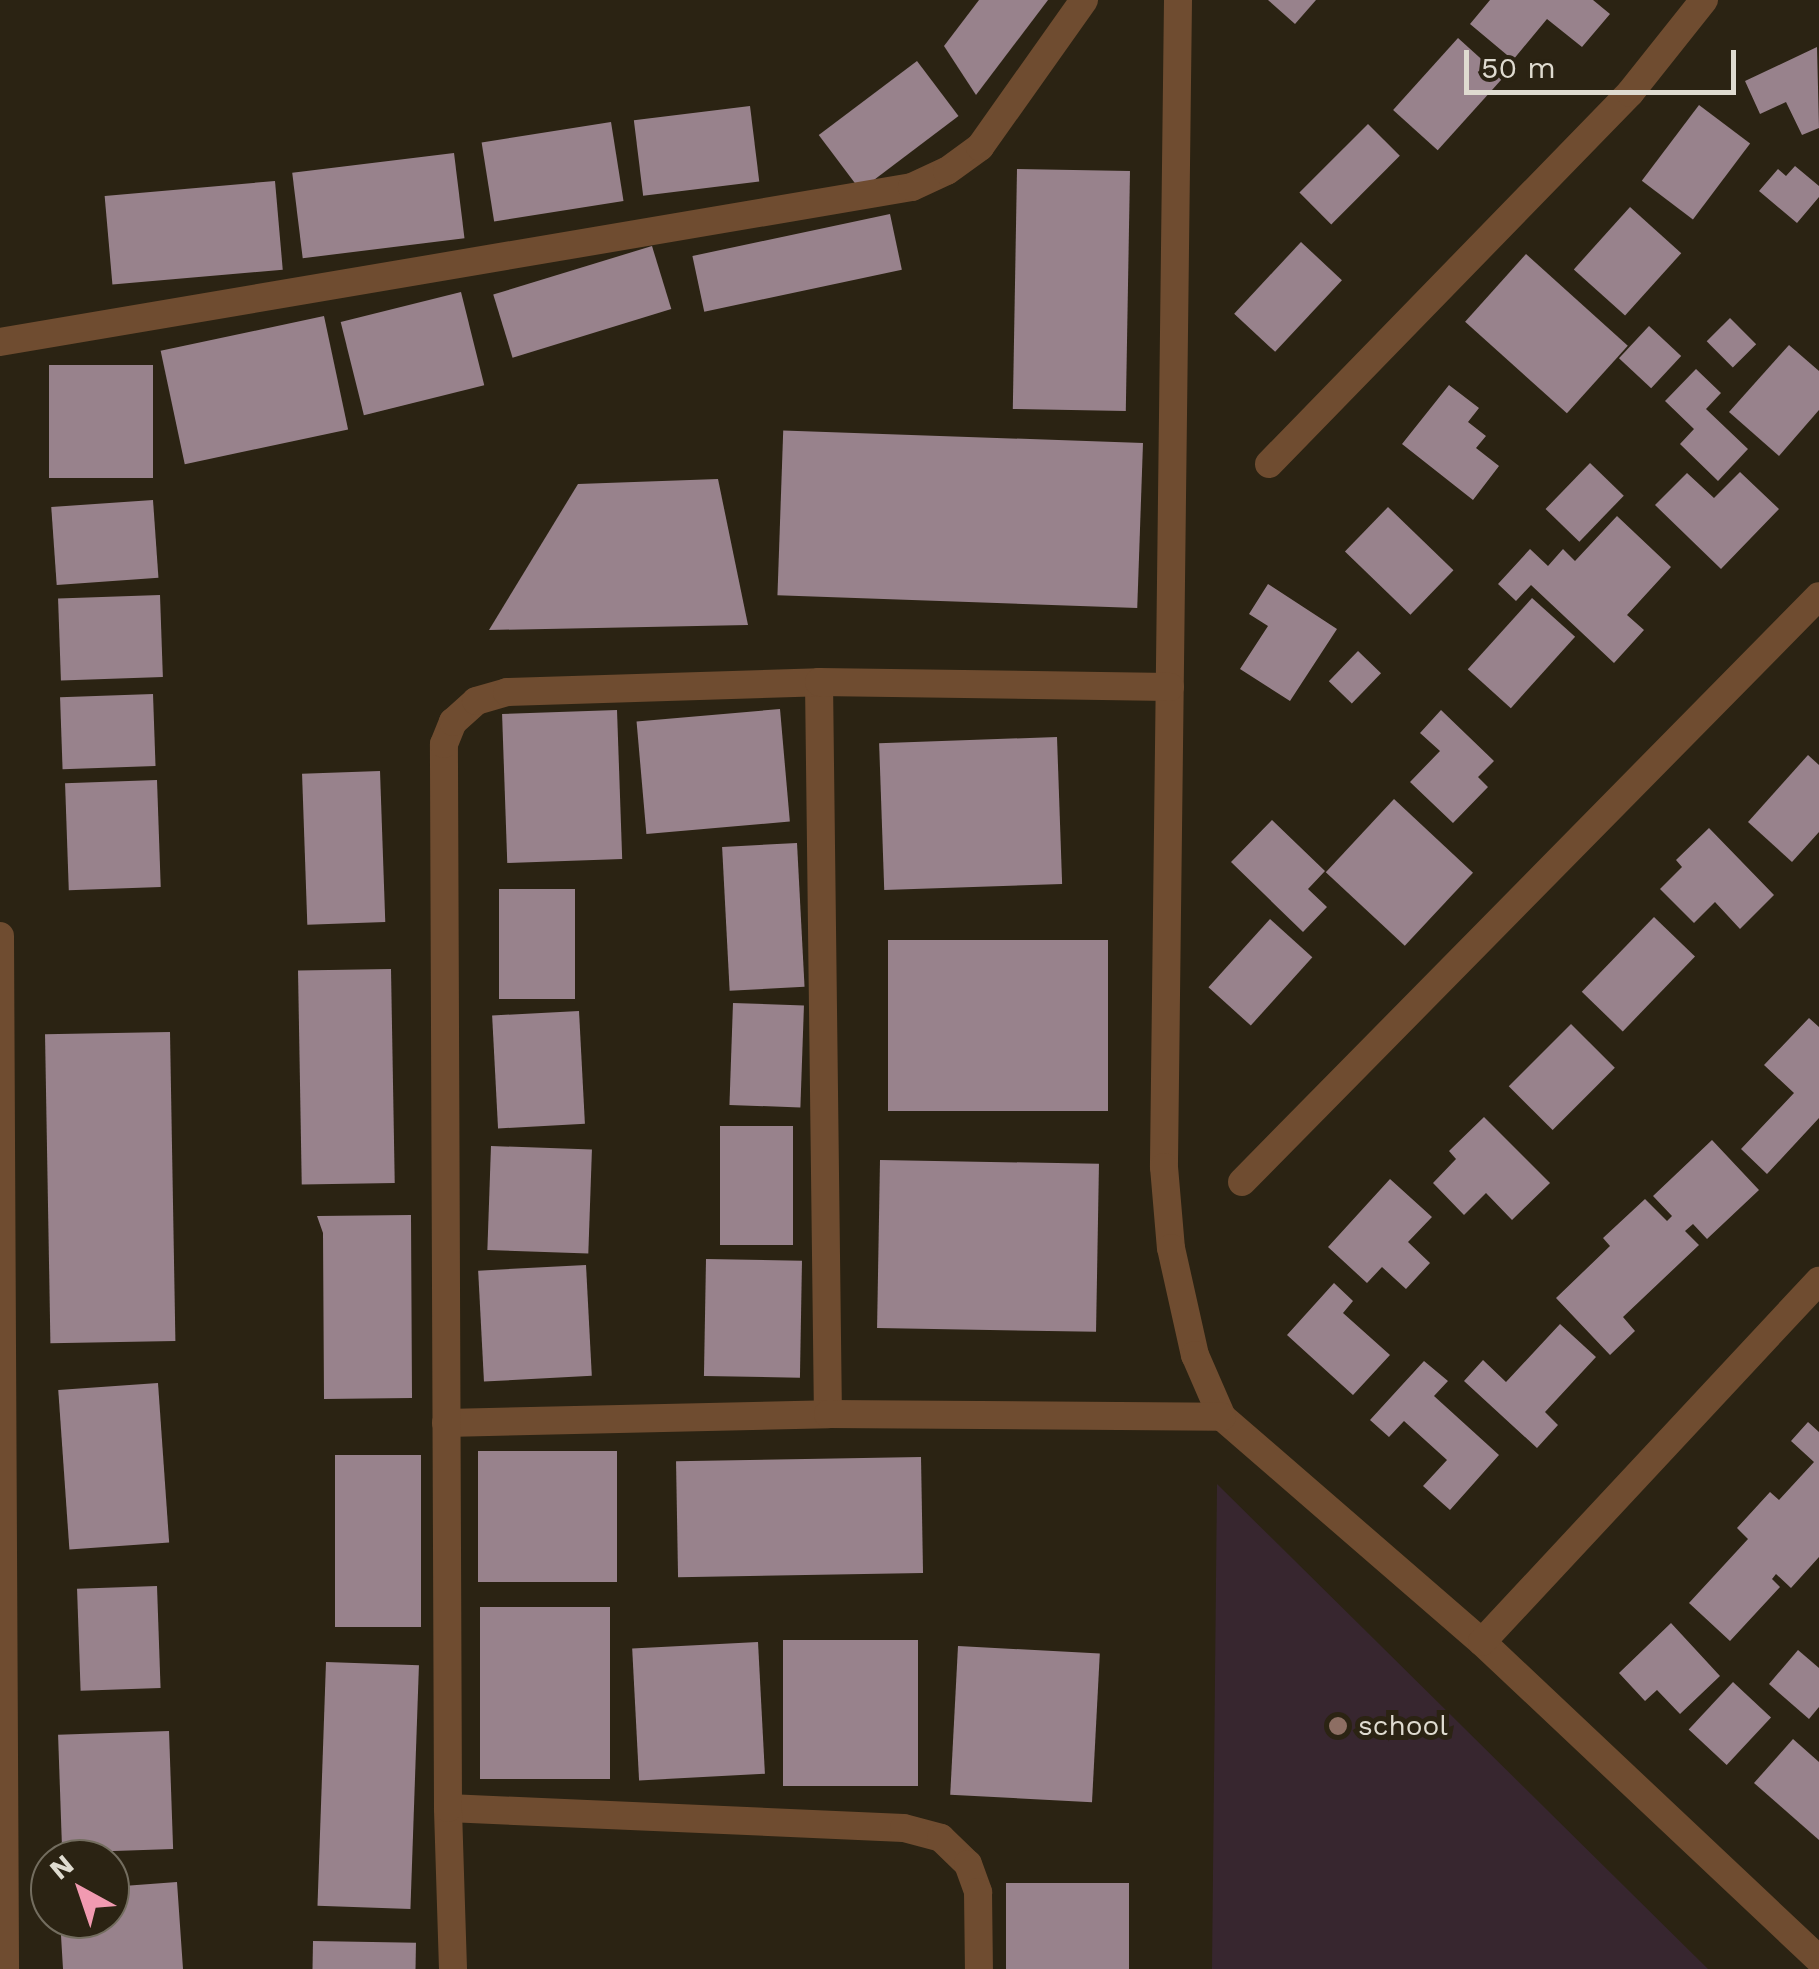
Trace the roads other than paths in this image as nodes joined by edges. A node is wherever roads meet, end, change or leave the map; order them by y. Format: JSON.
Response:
{"nodes":[{"id":1,"x":1084,"y":0,"type":"edge"},
{"id":2,"x":1178,"y":0,"type":"edge"},
{"id":3,"x":1704,"y":0,"type":"edge"},
{"id":4,"x":0,"y":342,"type":"edge"},
{"id":5,"x":1269,"y":464,"type":"dead end"},
{"id":6,"x":1819,"y":596,"type":"edge"},
{"id":7,"x":819,"y":682,"type":"junction"},
{"id":8,"x":1170,"y":686,"type":"junction"},
{"id":9,"x":0,"y":936,"type":"edge"},
{"id":10,"x":1242,"y":1182,"type":"dead end"},
{"id":11,"x":1819,"y":1281,"type":"edge"},
{"id":12,"x":828,"y":1414,"type":"junction"},
{"id":13,"x":1222,"y":1417,"type":"junction"},
{"id":14,"x":446,"y":1423,"type":"junction"},
{"id":15,"x":3,"y":1590,"type":"edge"},
{"id":16,"x":1482,"y":1642,"type":"junction"},
{"id":17,"x":448,"y":1808,"type":"junction"},
{"id":18,"x":1819,"y":1960,"type":"edge"},
{"id":19,"x":5,"y":1969,"type":"edge"},
{"id":20,"x":453,"y":1969,"type":"edge"},
{"id":21,"x":980,"y":1969,"type":"edge"}],
"edges":[{"from":1,"to":4,"type":"street"},
{"from":2,"to":8,"type":"street"},
{"from":3,"to":5,"type":"street"},
{"from":6,"to":10,"type":"street"},
{"from":7,"to":8,"type":"street"},
{"from":7,"to":12,"type":"street"},
{"from":7,"to":14,"type":"street"},
{"from":8,"to":13,"type":"street"},
{"from":9,"to":15,"type":"street"},
{"from":11,"to":16,"type":"street"},
{"from":12,"to":13,"type":"street"},
{"from":12,"to":14,"type":"street"},
{"from":13,"to":16,"type":"street"},
{"from":14,"to":17,"type":"street"},
{"from":15,"to":19,"type":"street"},
{"from":16,"to":18,"type":"street"},
{"from":17,"to":20,"type":"street"},
{"from":17,"to":21,"type":"street"}]}
